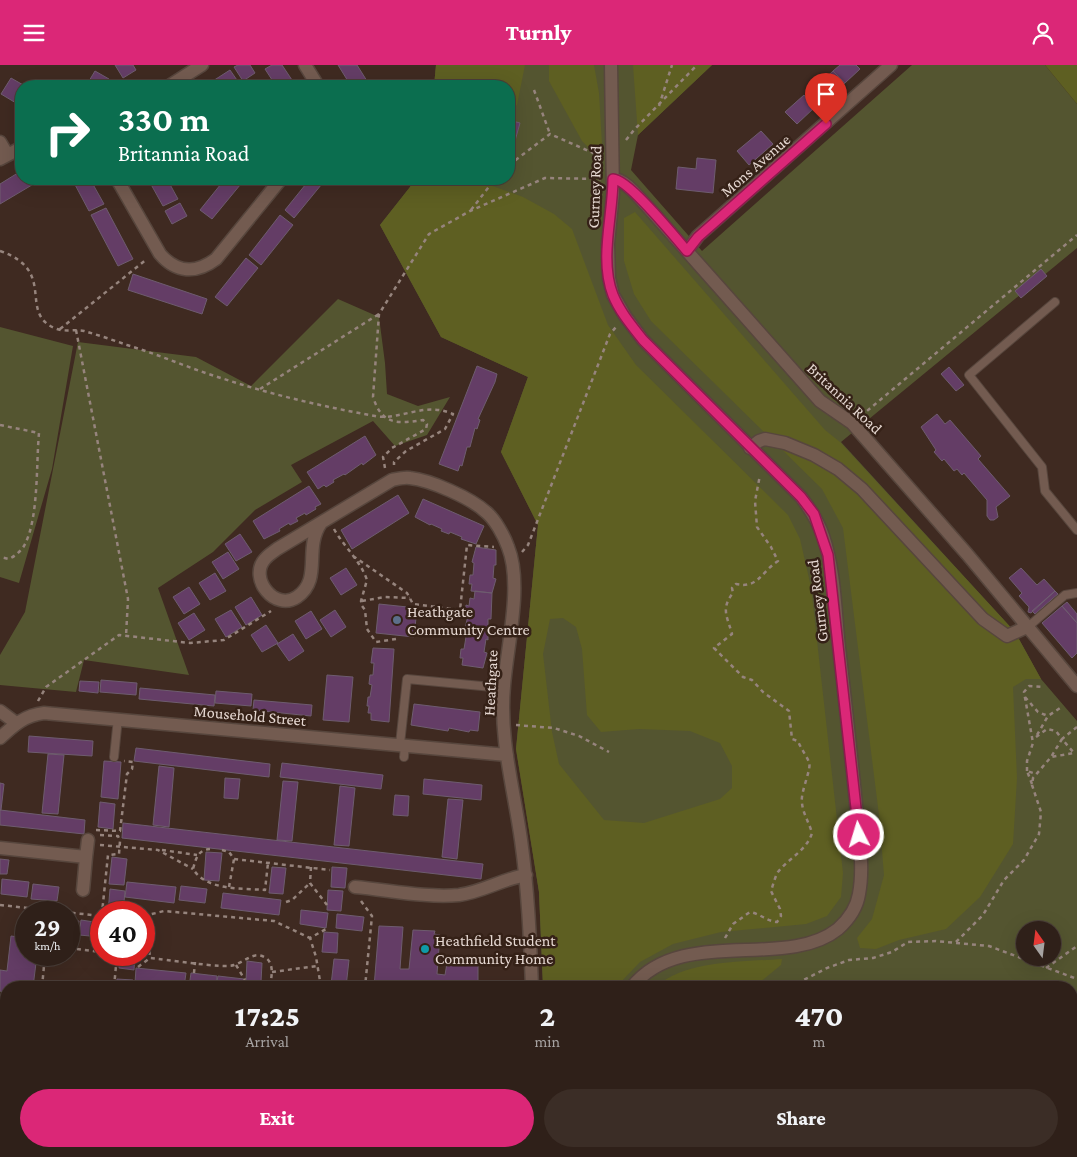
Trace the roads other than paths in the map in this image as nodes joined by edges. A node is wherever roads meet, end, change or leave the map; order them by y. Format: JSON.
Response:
{"nodes":[{"id":1,"x":202,"y":65,"type":"edge"},
{"id":2,"x":305,"y":65,"type":"edge"},
{"id":3,"x":611,"y":65,"type":"edge"},
{"id":4,"x":891,"y":65,"type":"edge"},
{"id":5,"x":178,"y":80,"type":"edge"},
{"id":6,"x":314,"y":80,"type":"edge"},
{"id":7,"x":0,"y":142,"type":"edge"},
{"id":8,"x":4,"y":156,"type":"edge"},
{"id":9,"x":608,"y":179,"type":"junction"},
{"id":10,"x":120,"y":185,"type":"edge"},
{"id":11,"x":277,"y":185,"type":"edge"},
{"id":12,"x":687,"y":251,"type":"junction"},
{"id":13,"x":1055,"y":302,"type":"dead end"},
{"id":14,"x":750,"y":449,"type":"junction"},
{"id":15,"x":325,"y":521,"type":"junction"},
{"id":16,"x":1077,"y":530,"type":"edge"},
{"id":17,"x":1077,"y":593,"type":"edge"},
{"id":18,"x":1029,"y":626,"type":"junction"},
{"id":19,"x":1077,"y":686,"type":"edge"},
{"id":20,"x":503,"y":688,"type":"junction"},
{"id":21,"x":0,"y":711,"type":"edge"},
{"id":22,"x":118,"y":718,"type":"junction"},
{"id":23,"x":16,"y":723,"type":"junction"},
{"id":24,"x":0,"y":738,"type":"edge"},
{"id":25,"x":403,"y":749,"type":"junction"},
{"id":26,"x":506,"y":755,"type":"junction"},
{"id":27,"x":114,"y":757,"type":"road end"},
{"id":28,"x":90,"y":837,"type":"road end"},
{"id":29,"x":0,"y":848,"type":"edge"},
{"id":30,"x":86,"y":857,"type":"junction"},
{"id":31,"x":526,"y":875,"type":"junction"},
{"id":32,"x":355,"y":887,"type":"road end"},
{"id":33,"x":83,"y":890,"type":"dead end"},
{"id":34,"x":532,"y":981,"type":"edge"},
{"id":35,"x":639,"y":981,"type":"edge"}],
"edges":[{"from":1,"to":5,"type":"street"},
{"from":2,"to":6,"type":"street"},
{"from":3,"to":9,"type":"street","name":"Gurney Road"},
{"from":4,"to":12,"type":"street","name":"Mons Avenue"},
{"from":7,"to":8,"type":"street"},
{"from":9,"to":12,"type":"street","name":"Britannia Road"},
{"from":9,"to":14,"type":"street","name":"Gurney Road"},
{"from":10,"to":11,"type":"street"},
{"from":12,"to":18,"type":"street","name":"Britannia Road"},
{"from":13,"to":16,"type":"lane"},
{"from":14,"to":18,"type":"street"},
{"from":14,"to":35,"type":"street","name":"Gurney Road"},
{"from":15,"to":15,"type":"street"},
{"from":15,"to":20,"type":"street","name":"Heathgate"},
{"from":17,"to":18,"type":"lane"},
{"from":18,"to":19,"type":"street","name":"Britannia Road"},
{"from":20,"to":25,"type":"lane"},
{"from":20,"to":26,"type":"street","name":"Heathgate"},
{"from":21,"to":23,"type":"street"},
{"from":22,"to":23,"type":"street","name":"Mousehold Street"},
{"from":22,"to":25,"type":"street","name":"Mousehold Street"},
{"from":22,"to":27,"type":"lane"},
{"from":23,"to":24,"type":"street","name":"Mousehold Street"},
{"from":25,"to":26,"type":"street","name":"Mousehold Street"},
{"from":26,"to":31,"type":"street","name":"Heathgate"},
{"from":28,"to":30,"type":"street"},
{"from":29,"to":30,"type":"street"},
{"from":30,"to":33,"type":"street"},
{"from":31,"to":32,"type":"street"},
{"from":31,"to":34,"type":"street","name":"Heathgate"}]}
